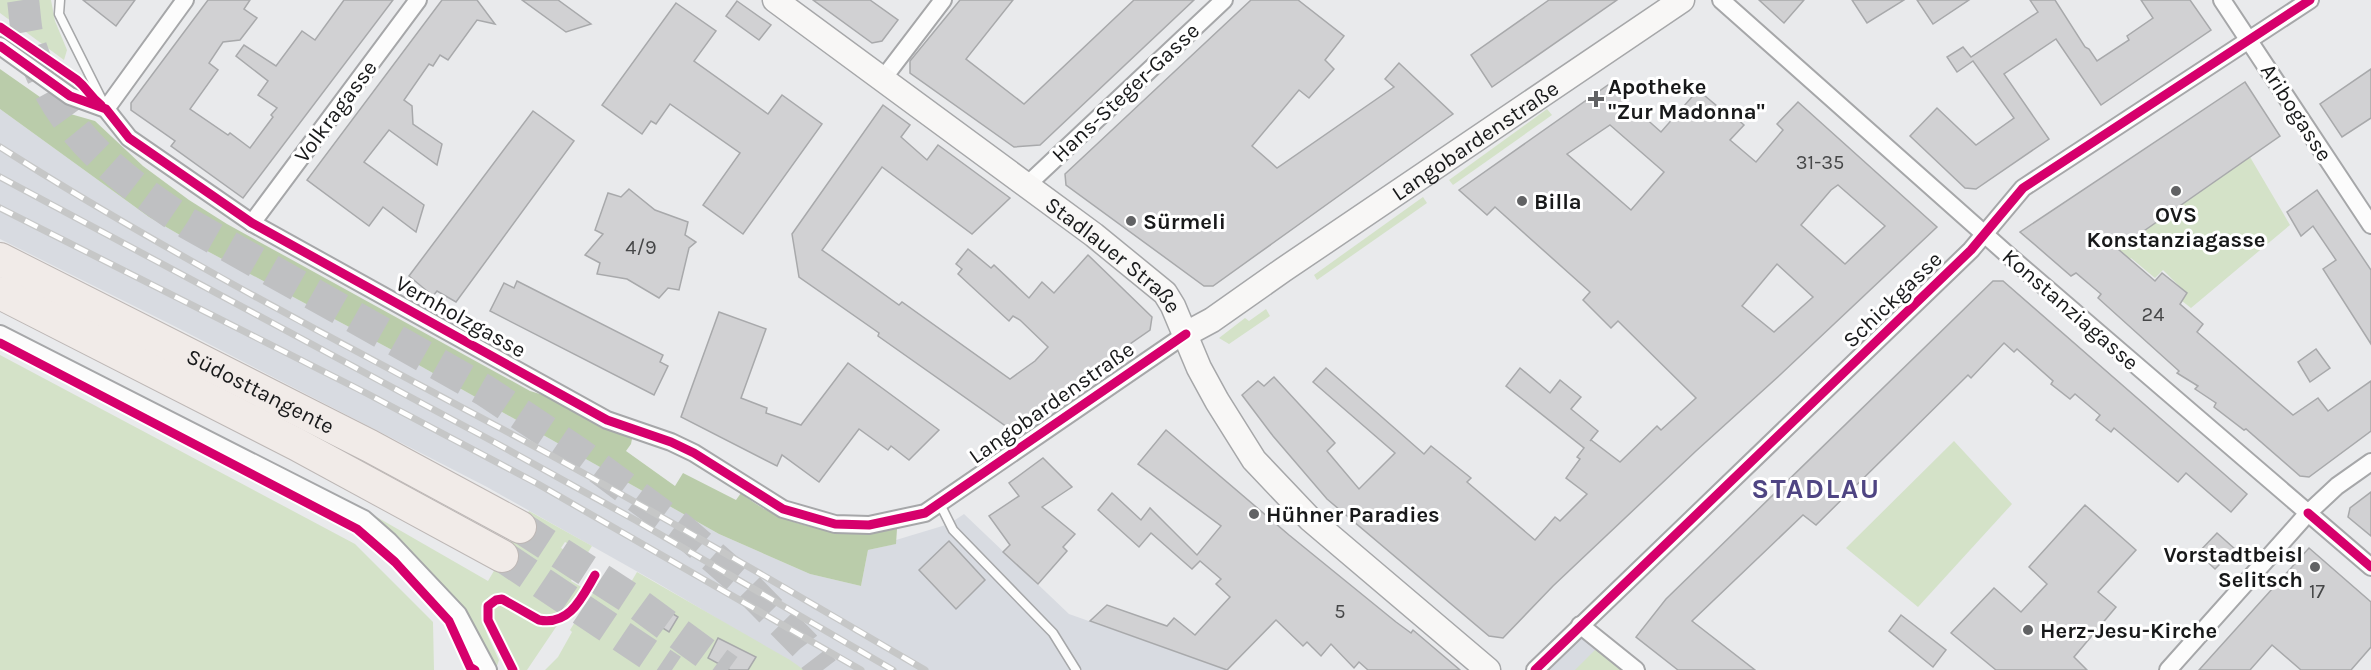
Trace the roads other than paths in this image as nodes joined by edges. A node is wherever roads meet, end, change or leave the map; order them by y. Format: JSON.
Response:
{"nodes":[{"id":1,"x":60,"y":0,"type":"edge"},
{"id":2,"x":184,"y":0,"type":"edge"},
{"id":3,"x":418,"y":0,"type":"edge"},
{"id":4,"x":775,"y":0,"type":"edge"},
{"id":5,"x":943,"y":0,"type":"edge"},
{"id":6,"x":1224,"y":0,"type":"edge"},
{"id":7,"x":1682,"y":0,"type":"edge"},
{"id":8,"x":1721,"y":0,"type":"edge"},
{"id":9,"x":2222,"y":0,"type":"edge"},
{"id":10,"x":2310,"y":0,"type":"edge"},
{"id":11,"x":2250,"y":40,"type":"junction"},
{"id":12,"x":0,"y":46,"type":"edge"},
{"id":13,"x":882,"y":80,"type":"junction"},
{"id":14,"x":106,"y":109,"type":"junction"},
{"id":15,"x":1027,"y":185,"type":"junction"},
{"id":16,"x":252,"y":223,"type":"junction"},
{"id":17,"x":2371,"y":225,"type":"edge"},
{"id":18,"x":1984,"y":233,"type":"junction"},
{"id":19,"x":0,"y":259,"type":"edge"},
{"id":20,"x":0,"y":293,"type":"edge"},
{"id":21,"x":0,"y":334,"type":"edge"},
{"id":22,"x":1186,"y":334,"type":"junction"},
{"id":23,"x":2371,"y":462,"type":"edge"},
{"id":24,"x":940,"y":504,"type":"junction"},
{"id":25,"x":2308,"y":513,"type":"junction"},
{"id":26,"x":520,"y":527,"type":"tunnel mouth"},
{"id":27,"x":502,"y":556,"type":"tunnel mouth"},
{"id":28,"x":2371,"y":567,"type":"edge"},
{"id":29,"x":1580,"y":625,"type":"junction"},
{"id":30,"x":488,"y":670,"type":"edge"},
{"id":31,"x":1076,"y":670,"type":"edge"},
{"id":32,"x":1488,"y":670,"type":"edge"},
{"id":33,"x":1535,"y":670,"type":"edge"},
{"id":34,"x":1636,"y":670,"type":"edge"},
{"id":35,"x":2168,"y":670,"type":"edge"}],
"edges":[{"from":1,"to":14,"type":"lane"},
{"from":2,"to":14,"type":"street"},
{"from":3,"to":16,"type":"street","name":"Volkragasse"},
{"from":4,"to":13,"type":"street","name":"Stadlauer Straße"},
{"from":5,"to":13,"type":"street"},
{"from":6,"to":15,"type":"street","name":"Hans-Steger-Gasse"},
{"from":7,"to":22,"type":"street","name":"Langobardenstraße"},
{"from":8,"to":18,"type":"street","name":"Konstanziagasse"},
{"from":9,"to":11,"type":"street","name":"Aribogasse"},
{"from":10,"to":11,"type":"street","name":"Schickgasse"},
{"from":11,"to":17,"type":"street","name":"Aribogasse"},
{"from":11,"to":18,"type":"street","name":"Schickgasse"},
{"from":12,"to":14,"type":"street"},
{"from":13,"to":15,"type":"street","name":"Stadlauer Straße"},
{"from":14,"to":16,"type":"street","name":"Vernholzgasse"},
{"from":15,"to":22,"type":"street","name":"Stadlauer Straße"},
{"from":16,"to":24,"type":"street","name":"Vernholzgasse"},
{"from":18,"to":25,"type":"street","name":"Konstanziagasse"},
{"from":18,"to":29,"type":"street","name":"Schickgasse"},
{"from":19,"to":26,"type":"highway","name":"Südosttangente"},
{"from":20,"to":27,"type":"highway","name":"Südosttangente"},
{"from":21,"to":30,"type":"street"},
{"from":22,"to":24,"type":"street","name":"Langobardenstraße"},
{"from":22,"to":32,"type":"street","name":"Stadlauer Straße"},
{"from":23,"to":25,"type":"street"},
{"from":24,"to":31,"type":"lane"},
{"from":25,"to":28,"type":"street","name":"Konstanziagasse"},
{"from":25,"to":35,"type":"street"},
{"from":29,"to":33,"type":"street","name":"Schickgasse"},
{"from":29,"to":34,"type":"street"}]}
